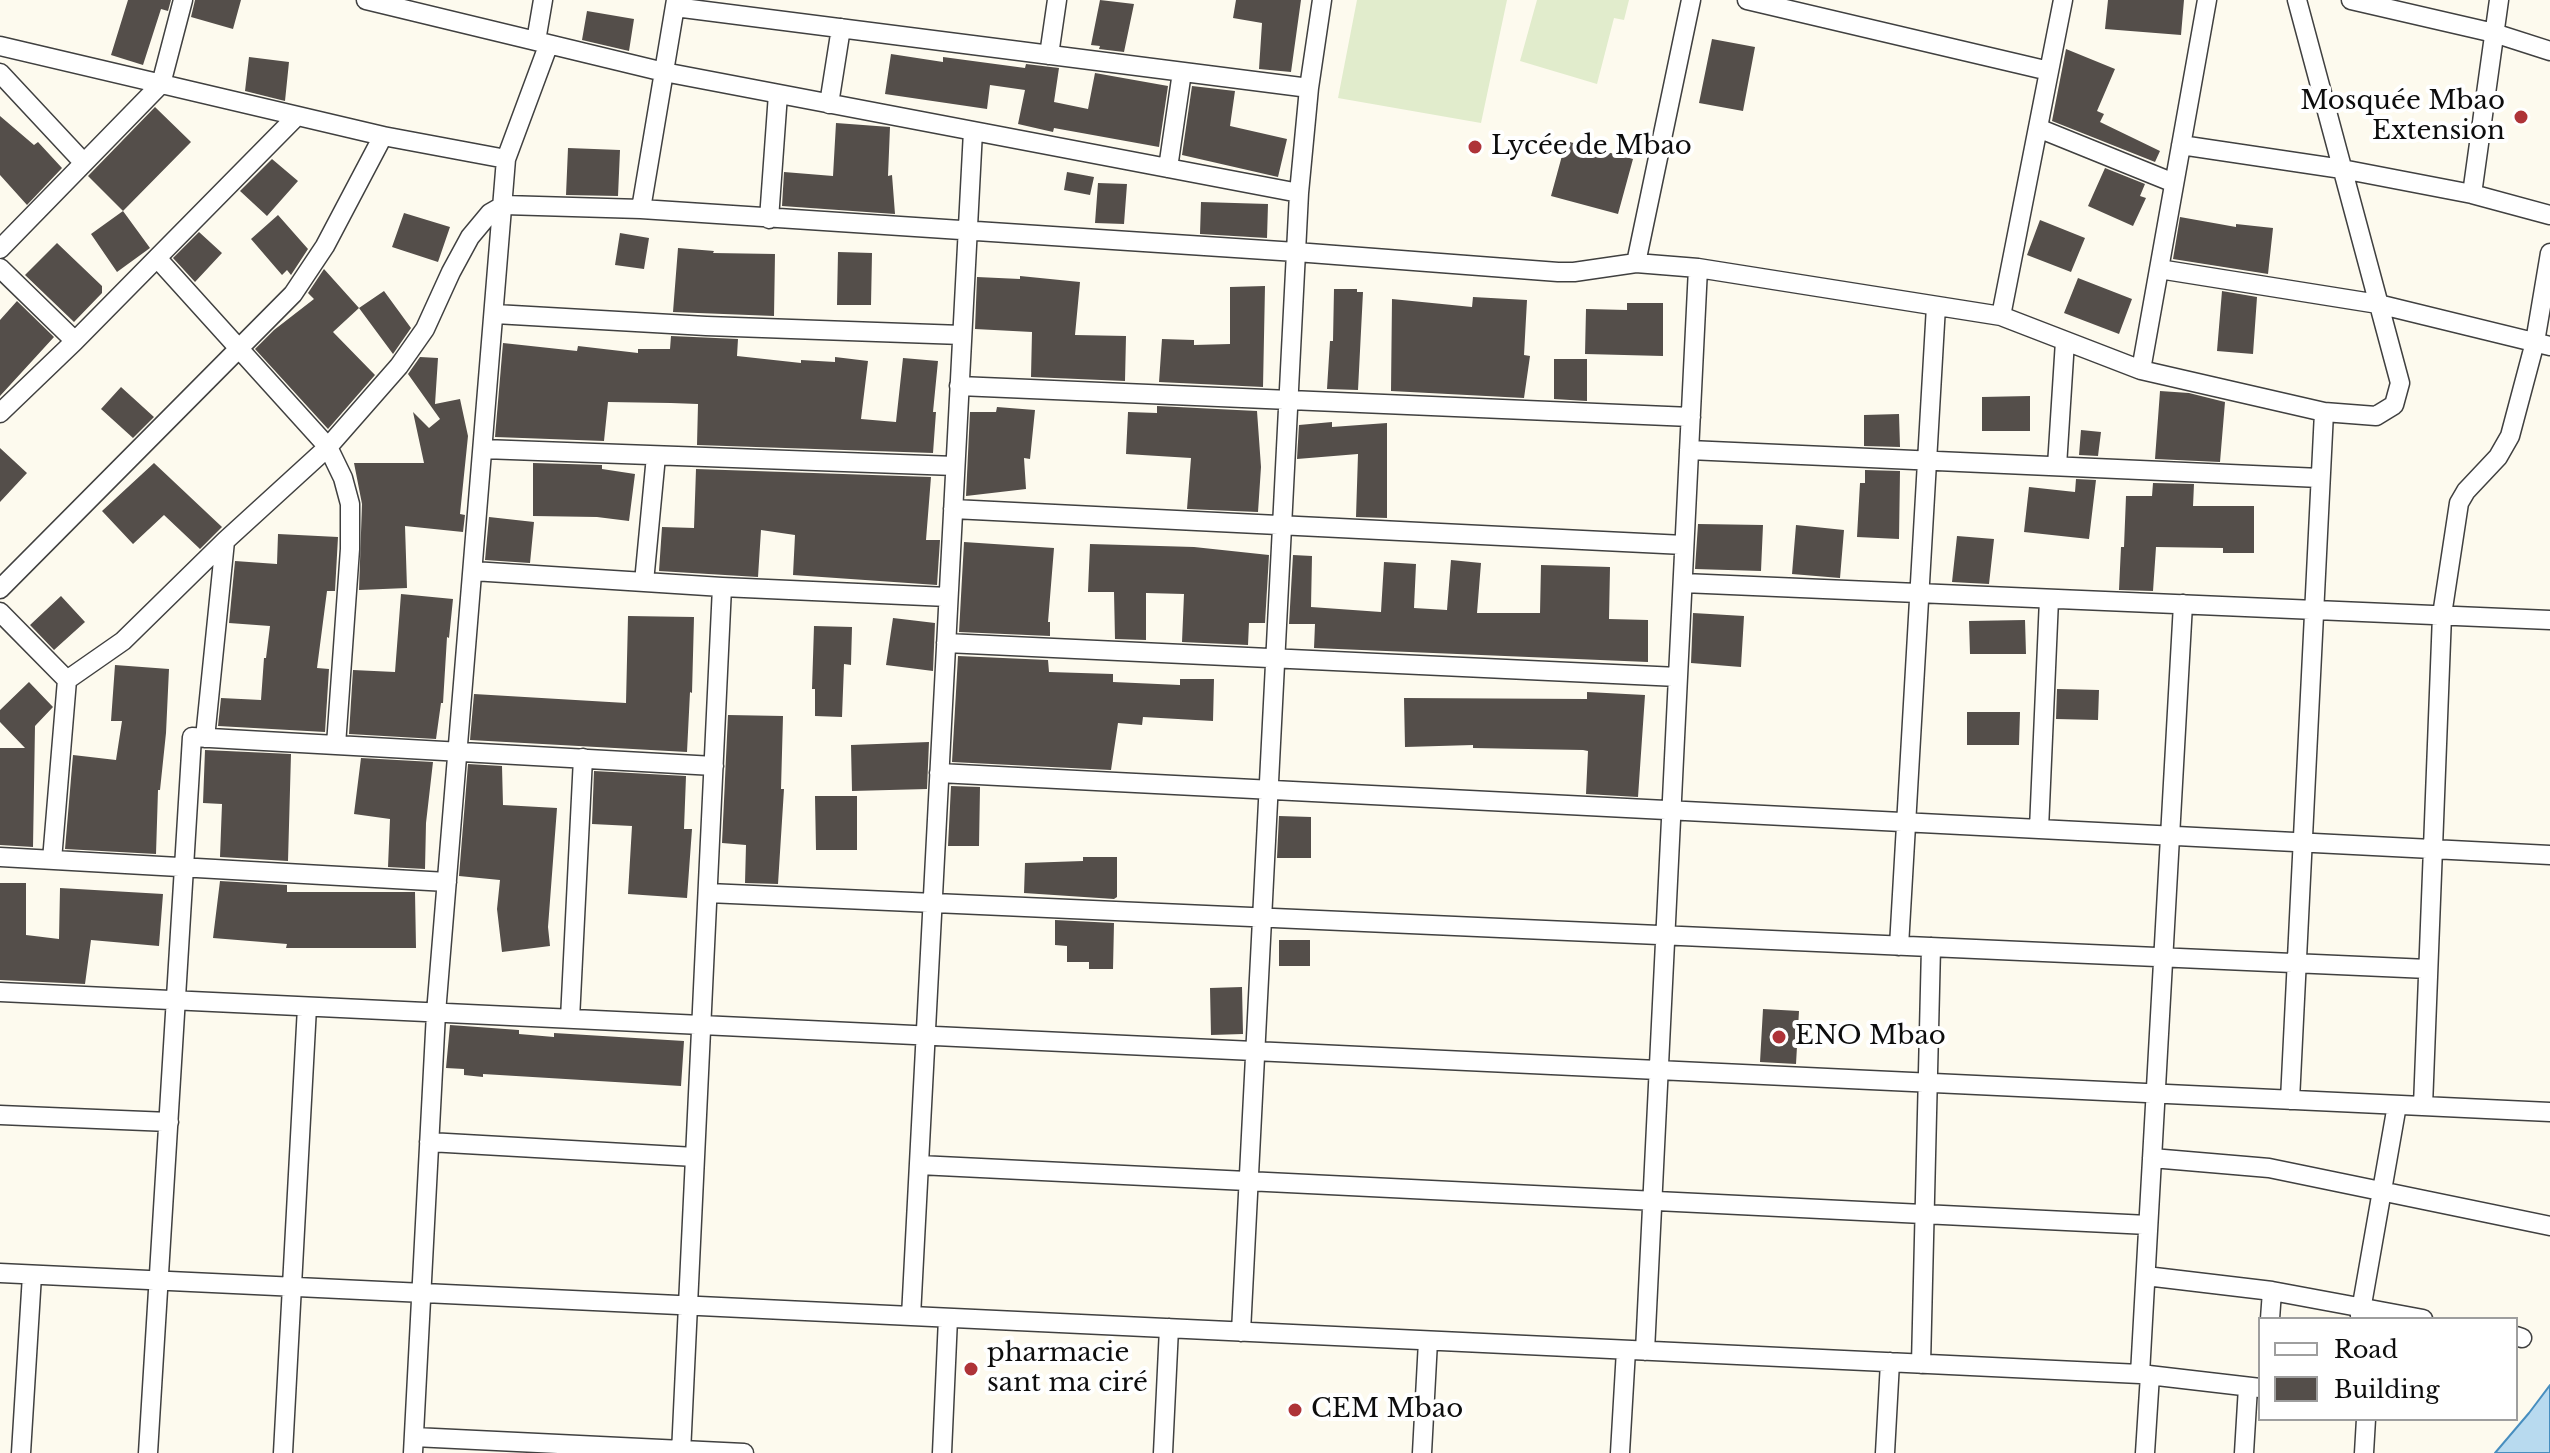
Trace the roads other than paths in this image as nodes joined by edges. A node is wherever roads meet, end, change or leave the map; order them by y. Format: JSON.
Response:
{"nodes":[{"id":1,"x":183,"y":0,"type":"edge"},
{"id":2,"x":366,"y":0,"type":"edge"},
{"id":3,"x":543,"y":0,"type":"edge"},
{"id":4,"x":1057,"y":0,"type":"edge"},
{"id":5,"x":1322,"y":0,"type":"edge"},
{"id":6,"x":1691,"y":0,"type":"edge"},
{"id":7,"x":1747,"y":0,"type":"edge"},
{"id":8,"x":2063,"y":0,"type":"edge"},
{"id":9,"x":2207,"y":0,"type":"edge"},
{"id":10,"x":2297,"y":0,"type":"edge"},
{"id":11,"x":2351,"y":0,"type":"edge"},
{"id":12,"x":2499,"y":0,"type":"edge"},
{"id":13,"x":675,"y":3,"type":"edge"},
{"id":14,"x":841,"y":28,"type":"junction"},
{"id":15,"x":2494,"y":33,"type":"junction"},
{"id":16,"x":542,"y":44,"type":"junction"},
{"id":17,"x":0,"y":46,"type":"edge"},
{"id":18,"x":2550,"y":51,"type":"edge"},
{"id":19,"x":1049,"y":55,"type":"junction"},
{"id":20,"x":2049,"y":71,"type":"junction"},
{"id":21,"x":664,"y":72,"type":"junction"},
{"id":22,"x":1182,"y":72,"type":"junction"},
{"id":23,"x":0,"y":73,"type":"edge"},
{"id":24,"x":161,"y":84,"type":"junction"},
{"id":25,"x":1309,"y":88,"type":"junction"},
{"id":26,"x":778,"y":94,"type":"junction"},
{"id":27,"x":829,"y":104,"type":"junction"},
{"id":28,"x":297,"y":116,"type":"junction"},
{"id":29,"x":2038,"y":128,"type":"junction"},
{"id":30,"x":973,"y":131,"type":"junction"},
{"id":31,"x":383,"y":136,"type":"junction"},
{"id":32,"x":2181,"y":145,"type":"junction"},
{"id":33,"x":506,"y":159,"type":"junction"},
{"id":34,"x":84,"y":163,"type":"junction"},
{"id":35,"x":1168,"y":168,"type":"junction"},
{"id":36,"x":2342,"y":169,"type":"junction"},
{"id":37,"x":2174,"y":183,"type":"junction"},
{"id":38,"x":1299,"y":193,"type":"junction"},
{"id":39,"x":2472,"y":194,"type":"junction"},
{"id":40,"x":504,"y":205,"type":"junction"},
{"id":41,"x":641,"y":209,"type":"junction"},
{"id":42,"x":2550,"y":215,"type":"edge"},
{"id":43,"x":769,"y":219,"type":"junction"},
{"id":44,"x":968,"y":230,"type":"junction"},
{"id":45,"x":0,"y":249,"type":"edge"},
{"id":46,"x":1296,"y":252,"type":"junction"},
{"id":47,"x":2550,"y":253,"type":"edge"},
{"id":48,"x":157,"y":258,"type":"junction"},
{"id":49,"x":1636,"y":263,"type":"junction"},
{"id":50,"x":0,"y":268,"type":"edge"},
{"id":51,"x":1698,"y":268,"type":"junction"},
{"id":52,"x":2159,"y":269,"type":"junction"},
{"id":53,"x":2378,"y":304,"type":"junction"},
{"id":54,"x":1936,"y":306,"type":"junction"},
{"id":55,"x":495,"y":314,"type":"junction"},
{"id":56,"x":2001,"y":316,"type":"junction"},
{"id":57,"x":962,"y":335,"type":"junction"},
{"id":58,"x":75,"y":341,"type":"junction"},
{"id":59,"x":2065,"y":341,"type":"junction"},
{"id":60,"x":2543,"y":344,"type":"edge"},
{"id":61,"x":240,"y":350,"type":"junction"},
{"id":62,"x":2141,"y":370,"type":"junction"},
{"id":63,"x":959,"y":386,"type":"junction"},
{"id":64,"x":1288,"y":401,"type":"junction"},
{"id":65,"x":2324,"y":412,"type":"junction"},
{"id":66,"x":0,"y":413,"type":"edge"},
{"id":67,"x":1691,"y":417,"type":"junction"},
{"id":68,"x":328,"y":447,"type":"junction"},
{"id":69,"x":483,"y":449,"type":"junction"},
{"id":70,"x":1689,"y":450,"type":"junction"},
{"id":71,"x":656,"y":456,"type":"junction"},
{"id":72,"x":1927,"y":461,"type":"junction"},
{"id":73,"x":955,"y":466,"type":"junction"},
{"id":74,"x":2057,"y":466,"type":"junction"},
{"id":75,"x":2320,"y":478,"type":"junction"},
{"id":76,"x":953,"y":509,"type":"junction"},
{"id":77,"x":1282,"y":526,"type":"junction"},
{"id":78,"x":225,"y":541,"type":"junction"},
{"id":79,"x":1684,"y":545,"type":"junction"},
{"id":80,"x":473,"y":571,"type":"junction"},
{"id":81,"x":644,"y":582,"type":"junction"},
{"id":82,"x":1683,"y":583,"type":"junction"},
{"id":83,"x":722,"y":587,"type":"junction"},
{"id":84,"x":0,"y":589,"type":"edge"},
{"id":85,"x":1919,"y":593,"type":"junction"},
{"id":86,"x":948,"y":597,"type":"junction"},
{"id":87,"x":2049,"y":599,"type":"junction"},
{"id":88,"x":2183,"y":604,"type":"junction"},
{"id":89,"x":2314,"y":610,"type":"junction"},
{"id":90,"x":0,"y":612,"type":"edge"},
{"id":91,"x":2442,"y":615,"type":"junction"},
{"id":92,"x":2550,"y":620,"type":"edge"},
{"id":93,"x":946,"y":643,"type":"junction"},
{"id":94,"x":1275,"y":658,"type":"junction"},
{"id":95,"x":1678,"y":677,"type":"junction"},
{"id":96,"x":67,"y":680,"type":"junction"},
{"id":97,"x":205,"y":738,"type":"junction"},
{"id":98,"x":336,"y":745,"type":"junction"},
{"id":99,"x":458,"y":752,"type":"junction"},
{"id":100,"x":583,"y":758,"type":"junction"},
{"id":101,"x":714,"y":766,"type":"junction"},
{"id":102,"x":939,"y":773,"type":"junction"},
{"id":103,"x":1269,"y":790,"type":"junction"},
{"id":104,"x":1671,"y":810,"type":"junction"},
{"id":105,"x":1906,"y":822,"type":"junction"},
{"id":106,"x":2039,"y":829,"type":"junction"},
{"id":107,"x":2170,"y":835,"type":"junction"},
{"id":108,"x":2302,"y":842,"type":"junction"},
{"id":109,"x":2432,"y":849,"type":"junction"},
{"id":110,"x":2550,"y":855,"type":"edge"},
{"id":111,"x":0,"y":857,"type":"edge"},
{"id":112,"x":52,"y":860,"type":"junction"},
{"id":113,"x":184,"y":867,"type":"junction"},
{"id":114,"x":447,"y":882,"type":"junction"},
{"id":115,"x":708,"y":893,"type":"junction"},
{"id":116,"x":932,"y":903,"type":"junction"},
{"id":117,"x":1262,"y":918,"type":"junction"},
{"id":118,"x":1665,"y":936,"type":"junction"},
{"id":119,"x":1899,"y":946,"type":"junction"},
{"id":120,"x":1931,"y":947,"type":"junction"},
{"id":121,"x":2163,"y":958,"type":"junction"},
{"id":122,"x":2296,"y":963,"type":"junction"},
{"id":123,"x":2428,"y":969,"type":"junction"},
{"id":124,"x":0,"y":992,"type":"edge"},
{"id":125,"x":176,"y":1000,"type":"junction"},
{"id":126,"x":307,"y":1007,"type":"junction"},
{"id":127,"x":436,"y":1013,"type":"junction"},
{"id":128,"x":570,"y":1019,"type":"junction"},
{"id":129,"x":702,"y":1025,"type":"junction"},
{"id":130,"x":926,"y":1035,"type":"junction"},
{"id":131,"x":1256,"y":1051,"type":"junction"},
{"id":132,"x":1658,"y":1070,"type":"junction"},
{"id":133,"x":1928,"y":1083,"type":"junction"},
{"id":134,"x":2156,"y":1093,"type":"junction"},
{"id":135,"x":2290,"y":1100,"type":"junction"},
{"id":136,"x":2397,"y":1105,"type":"junction"},
{"id":137,"x":2423,"y":1106,"type":"junction"},
{"id":138,"x":2550,"y":1112,"type":"edge"},
{"id":139,"x":0,"y":1115,"type":"edge"},
{"id":140,"x":169,"y":1122,"type":"junction"},
{"id":141,"x":429,"y":1142,"type":"junction"},
{"id":142,"x":695,"y":1157,"type":"junction"},
{"id":143,"x":2152,"y":1158,"type":"junction"},
{"id":144,"x":919,"y":1165,"type":"junction"},
{"id":145,"x":1249,"y":1181,"type":"junction"},
{"id":146,"x":2382,"y":1191,"type":"junction"},
{"id":147,"x":1652,"y":1201,"type":"junction"},
{"id":148,"x":1925,"y":1214,"type":"junction"},
{"id":149,"x":2148,"y":1225,"type":"junction"},
{"id":150,"x":2550,"y":1226,"type":"edge"},
{"id":151,"x":0,"y":1273,"type":"edge"},
{"id":152,"x":32,"y":1275,"type":"junction"},
{"id":153,"x":2146,"y":1276,"type":"junction"},
{"id":154,"x":159,"y":1281,"type":"junction"},
{"id":155,"x":293,"y":1287,"type":"junction"},
{"id":156,"x":2272,"y":1291,"type":"junction"},
{"id":157,"x":421,"y":1293,"type":"junction"},
{"id":158,"x":688,"y":1306,"type":"junction"},
{"id":159,"x":2361,"y":1313,"type":"edge"},
{"id":160,"x":911,"y":1316,"type":"junction"},
{"id":161,"x":2270,"y":1317,"type":"edge"},
{"id":162,"x":2402,"y":1317,"type":"edge"},
{"id":163,"x":948,"y":1318,"type":"junction"},
{"id":164,"x":1169,"y":1328,"type":"junction"},
{"id":165,"x":1241,"y":1332,"type":"junction"},
{"id":166,"x":1428,"y":1341,"type":"junction"},
{"id":167,"x":1635,"y":1350,"type":"junction"},
{"id":168,"x":1890,"y":1362,"type":"junction"},
{"id":169,"x":1921,"y":1364,"type":"junction"},
{"id":170,"x":2145,"y":1375,"type":"junction"},
{"id":171,"x":2254,"y":1388,"type":"edge"},
{"id":172,"x":2366,"y":1421,"type":"edge"},
{"id":173,"x":413,"y":1445,"type":"edge"},
{"id":174,"x":681,"y":1452,"type":"edge"},
{"id":175,"x":21,"y":1453,"type":"edge"},
{"id":176,"x":148,"y":1453,"type":"edge"},
{"id":177,"x":283,"y":1453,"type":"edge"},
{"id":178,"x":744,"y":1453,"type":"edge"},
{"id":179,"x":942,"y":1453,"type":"edge"},
{"id":180,"x":1163,"y":1453,"type":"edge"},
{"id":181,"x":1422,"y":1453,"type":"edge"},
{"id":182,"x":1620,"y":1453,"type":"edge"},
{"id":183,"x":1885,"y":1453,"type":"edge"},
{"id":184,"x":2145,"y":1453,"type":"edge"},
{"id":185,"x":2244,"y":1453,"type":"edge"},
{"id":186,"x":2364,"y":1453,"type":"edge"}],
"edges":[{"from":1,"to":24,"type":"street"},
{"from":2,"to":16,"type":"street"},
{"from":3,"to":16,"type":"street"},
{"from":4,"to":19,"type":"street"},
{"from":5,"to":25,"type":"street"},
{"from":6,"to":49,"type":"street"},
{"from":7,"to":20,"type":"street"},
{"from":8,"to":20,"type":"street"},
{"from":9,"to":32,"type":"street"},
{"from":10,"to":36,"type":"street"},
{"from":11,"to":15,"type":"street"},
{"from":12,"to":15,"type":"street"},
{"from":13,"to":14,"type":"street"},
{"from":13,"to":21,"type":"street"},
{"from":14,"to":19,"type":"street"},
{"from":14,"to":27,"type":"street"},
{"from":15,"to":18,"type":"street"},
{"from":15,"to":39,"type":"street"},
{"from":16,"to":21,"type":"street"},
{"from":16,"to":33,"type":"street"},
{"from":17,"to":24,"type":"street"},
{"from":19,"to":22,"type":"street"},
{"from":20,"to":29,"type":"street"},
{"from":21,"to":26,"type":"street"},
{"from":21,"to":41,"type":"street"},
{"from":22,"to":25,"type":"street"},
{"from":22,"to":35,"type":"street"},
{"from":23,"to":34,"type":"street"},
{"from":24,"to":28,"type":"street"},
{"from":24,"to":34,"type":"street"},
{"from":25,"to":38,"type":"street"},
{"from":26,"to":27,"type":"street"},
{"from":26,"to":43,"type":"street"},
{"from":27,"to":30,"type":"street"},
{"from":28,"to":31,"type":"street"},
{"from":28,"to":48,"type":"street"},
{"from":29,"to":37,"type":"street"},
{"from":29,"to":56,"type":"street"},
{"from":30,"to":35,"type":"street"},
{"from":30,"to":44,"type":"street"},
{"from":31,"to":33,"type":"street"},
{"from":31,"to":61,"type":"street"},
{"from":32,"to":36,"type":"street"},
{"from":32,"to":37,"type":"street"},
{"from":33,"to":40,"type":"street"},
{"from":34,"to":45,"type":"street"},
{"from":35,"to":38,"type":"street"},
{"from":36,"to":39,"type":"street"},
{"from":36,"to":53,"type":"street"},
{"from":37,"to":52,"type":"street"},
{"from":38,"to":46,"type":"street"},
{"from":39,"to":42,"type":"street"},
{"from":40,"to":41,"type":"street"},
{"from":40,"to":55,"type":"street"},
{"from":40,"to":68,"type":"street"},
{"from":41,"to":43,"type":"street"},
{"from":43,"to":44,"type":"street"},
{"from":44,"to":46,"type":"street"},
{"from":44,"to":57,"type":"street"},
{"from":46,"to":49,"type":"street"},
{"from":46,"to":64,"type":"street"},
{"from":47,"to":60,"type":"street"},
{"from":48,"to":58,"type":"street"},
{"from":48,"to":61,"type":"street"},
{"from":49,"to":51,"type":"street"},
{"from":50,"to":58,"type":"street"},
{"from":51,"to":54,"type":"street"},
{"from":51,"to":67,"type":"street"},
{"from":52,"to":53,"type":"street"},
{"from":52,"to":62,"type":"street"},
{"from":53,"to":60,"type":"street"},
{"from":53,"to":65,"type":"street"},
{"from":54,"to":56,"type":"street"},
{"from":54,"to":72,"type":"street"},
{"from":55,"to":57,"type":"street"},
{"from":55,"to":69,"type":"street"},
{"from":56,"to":59,"type":"street"},
{"from":57,"to":63,"type":"street"},
{"from":58,"to":66,"type":"street"},
{"from":59,"to":62,"type":"street"},
{"from":59,"to":74,"type":"street"},
{"from":60,"to":91,"type":"street"},
{"from":61,"to":68,"type":"street"},
{"from":61,"to":84,"type":"street"},
{"from":62,"to":65,"type":"street"},
{"from":63,"to":64,"type":"street"},
{"from":63,"to":73,"type":"street"},
{"from":64,"to":67,"type":"street"},
{"from":64,"to":77,"type":"street"},
{"from":65,"to":75,"type":"street"},
{"from":67,"to":70,"type":"street"},
{"from":68,"to":78,"type":"street"},
{"from":68,"to":98,"type":"street"},
{"from":69,"to":71,"type":"street"},
{"from":69,"to":80,"type":"street"},
{"from":70,"to":72,"type":"street"},
{"from":70,"to":79,"type":"street"},
{"from":71,"to":73,"type":"street"},
{"from":71,"to":81,"type":"street"},
{"from":72,"to":74,"type":"street"},
{"from":72,"to":85,"type":"street"},
{"from":73,"to":76,"type":"street"},
{"from":74,"to":75,"type":"street"},
{"from":75,"to":89,"type":"street"},
{"from":76,"to":77,"type":"street"},
{"from":76,"to":86,"type":"street"},
{"from":77,"to":79,"type":"street"},
{"from":77,"to":94,"type":"street"},
{"from":78,"to":96,"type":"street"},
{"from":78,"to":97,"type":"street"},
{"from":79,"to":82,"type":"street"},
{"from":80,"to":81,"type":"street"},
{"from":80,"to":99,"type":"street"},
{"from":81,"to":83,"type":"street"},
{"from":82,"to":85,"type":"street"},
{"from":82,"to":95,"type":"street"},
{"from":83,"to":86,"type":"street"},
{"from":83,"to":101,"type":"street"},
{"from":85,"to":87,"type":"street"},
{"from":85,"to":105,"type":"street"},
{"from":86,"to":93,"type":"street"},
{"from":87,"to":88,"type":"street"},
{"from":87,"to":106,"type":"street"},
{"from":88,"to":89,"type":"street"},
{"from":88,"to":107,"type":"street"},
{"from":89,"to":91,"type":"street"},
{"from":89,"to":108,"type":"street"},
{"from":90,"to":96,"type":"street"},
{"from":91,"to":92,"type":"street"},
{"from":91,"to":109,"type":"street"},
{"from":93,"to":94,"type":"street"},
{"from":93,"to":102,"type":"street"},
{"from":94,"to":95,"type":"street"},
{"from":94,"to":103,"type":"street"},
{"from":95,"to":104,"type":"street"},
{"from":96,"to":112,"type":"street"},
{"from":97,"to":98,"type":"street"},
{"from":97,"to":113,"type":"street"},
{"from":98,"to":99,"type":"street"},
{"from":99,"to":100,"type":"street"},
{"from":99,"to":114,"type":"street"},
{"from":100,"to":101,"type":"street"},
{"from":100,"to":128,"type":"street"},
{"from":101,"to":115,"type":"street"},
{"from":102,"to":103,"type":"street"},
{"from":102,"to":116,"type":"street"},
{"from":103,"to":104,"type":"street"},
{"from":103,"to":117,"type":"street"},
{"from":104,"to":105,"type":"street"},
{"from":104,"to":118,"type":"street"},
{"from":105,"to":106,"type":"street"},
{"from":105,"to":119,"type":"street"},
{"from":106,"to":107,"type":"street"},
{"from":107,"to":108,"type":"street"},
{"from":107,"to":121,"type":"street"},
{"from":108,"to":109,"type":"street"},
{"from":108,"to":122,"type":"street"},
{"from":109,"to":110,"type":"street"},
{"from":109,"to":123,"type":"street"},
{"from":111,"to":112,"type":"street"},
{"from":112,"to":113,"type":"street"},
{"from":113,"to":114,"type":"street"},
{"from":113,"to":125,"type":"street"},
{"from":114,"to":127,"type":"street"},
{"from":115,"to":116,"type":"street"},
{"from":115,"to":129,"type":"street"},
{"from":116,"to":117,"type":"street"},
{"from":116,"to":130,"type":"street"},
{"from":117,"to":118,"type":"street"},
{"from":117,"to":131,"type":"street"},
{"from":118,"to":119,"type":"street"},
{"from":118,"to":132,"type":"street"},
{"from":119,"to":120,"type":"street"},
{"from":120,"to":121,"type":"street"},
{"from":120,"to":133,"type":"street"},
{"from":121,"to":122,"type":"street"},
{"from":121,"to":134,"type":"street"},
{"from":122,"to":123,"type":"street"},
{"from":122,"to":135,"type":"street"},
{"from":123,"to":137,"type":"street"},
{"from":124,"to":125,"type":"street"},
{"from":125,"to":126,"type":"street"},
{"from":125,"to":140,"type":"street"},
{"from":126,"to":127,"type":"street"},
{"from":126,"to":155,"type":"street"},
{"from":127,"to":128,"type":"street"},
{"from":127,"to":141,"type":"street"},
{"from":128,"to":129,"type":"street"},
{"from":129,"to":130,"type":"street"},
{"from":129,"to":142,"type":"street"},
{"from":130,"to":131,"type":"street"},
{"from":130,"to":144,"type":"street"},
{"from":131,"to":132,"type":"street"},
{"from":131,"to":145,"type":"street"},
{"from":132,"to":133,"type":"street"},
{"from":132,"to":147,"type":"street"},
{"from":133,"to":134,"type":"street"},
{"from":133,"to":148,"type":"street"},
{"from":134,"to":135,"type":"street"},
{"from":134,"to":143,"type":"street"},
{"from":135,"to":136,"type":"street"},
{"from":136,"to":137,"type":"street"},
{"from":136,"to":146,"type":"street"},
{"from":137,"to":138,"type":"street"},
{"from":139,"to":140,"type":"street"},
{"from":140,"to":154,"type":"street"},
{"from":141,"to":142,"type":"street"},
{"from":141,"to":157,"type":"street"},
{"from":142,"to":158,"type":"street"},
{"from":143,"to":146,"type":"street"},
{"from":143,"to":149,"type":"street"},
{"from":144,"to":145,"type":"street"},
{"from":144,"to":160,"type":"street"},
{"from":145,"to":147,"type":"street"},
{"from":145,"to":165,"type":"street"},
{"from":146,"to":150,"type":"street"},
{"from":146,"to":159,"type":"street"},
{"from":147,"to":148,"type":"street"},
{"from":147,"to":167,"type":"street"},
{"from":148,"to":149,"type":"street"},
{"from":148,"to":169,"type":"street"},
{"from":149,"to":153,"type":"street"},
{"from":151,"to":152,"type":"street"},
{"from":152,"to":154,"type":"street"},
{"from":152,"to":175,"type":"street"},
{"from":153,"to":156,"type":"street"},
{"from":153,"to":170,"type":"street"},
{"from":154,"to":155,"type":"street"},
{"from":154,"to":176,"type":"street"},
{"from":155,"to":157,"type":"street"},
{"from":155,"to":177,"type":"street"},
{"from":156,"to":159,"type":"street"},
{"from":156,"to":161,"type":"street"},
{"from":157,"to":158,"type":"street"},
{"from":157,"to":173,"type":"street"},
{"from":158,"to":160,"type":"street"},
{"from":158,"to":174,"type":"street"},
{"from":159,"to":162,"type":"street"},
{"from":160,"to":163,"type":"street"},
{"from":163,"to":164,"type":"street"},
{"from":163,"to":179,"type":"street"},
{"from":164,"to":165,"type":"street"},
{"from":164,"to":180,"type":"street"},
{"from":165,"to":166,"type":"street"},
{"from":166,"to":167,"type":"street"},
{"from":166,"to":181,"type":"street"},
{"from":167,"to":168,"type":"street"},
{"from":167,"to":182,"type":"street"},
{"from":168,"to":169,"type":"street"},
{"from":168,"to":183,"type":"street"},
{"from":169,"to":170,"type":"street"},
{"from":170,"to":171,"type":"street"},
{"from":170,"to":184,"type":"street"},
{"from":171,"to":185,"type":"street"},
{"from":172,"to":186,"type":"street"},
{"from":173,"to":174,"type":"street"},
{"from":174,"to":178,"type":"street"}]}
